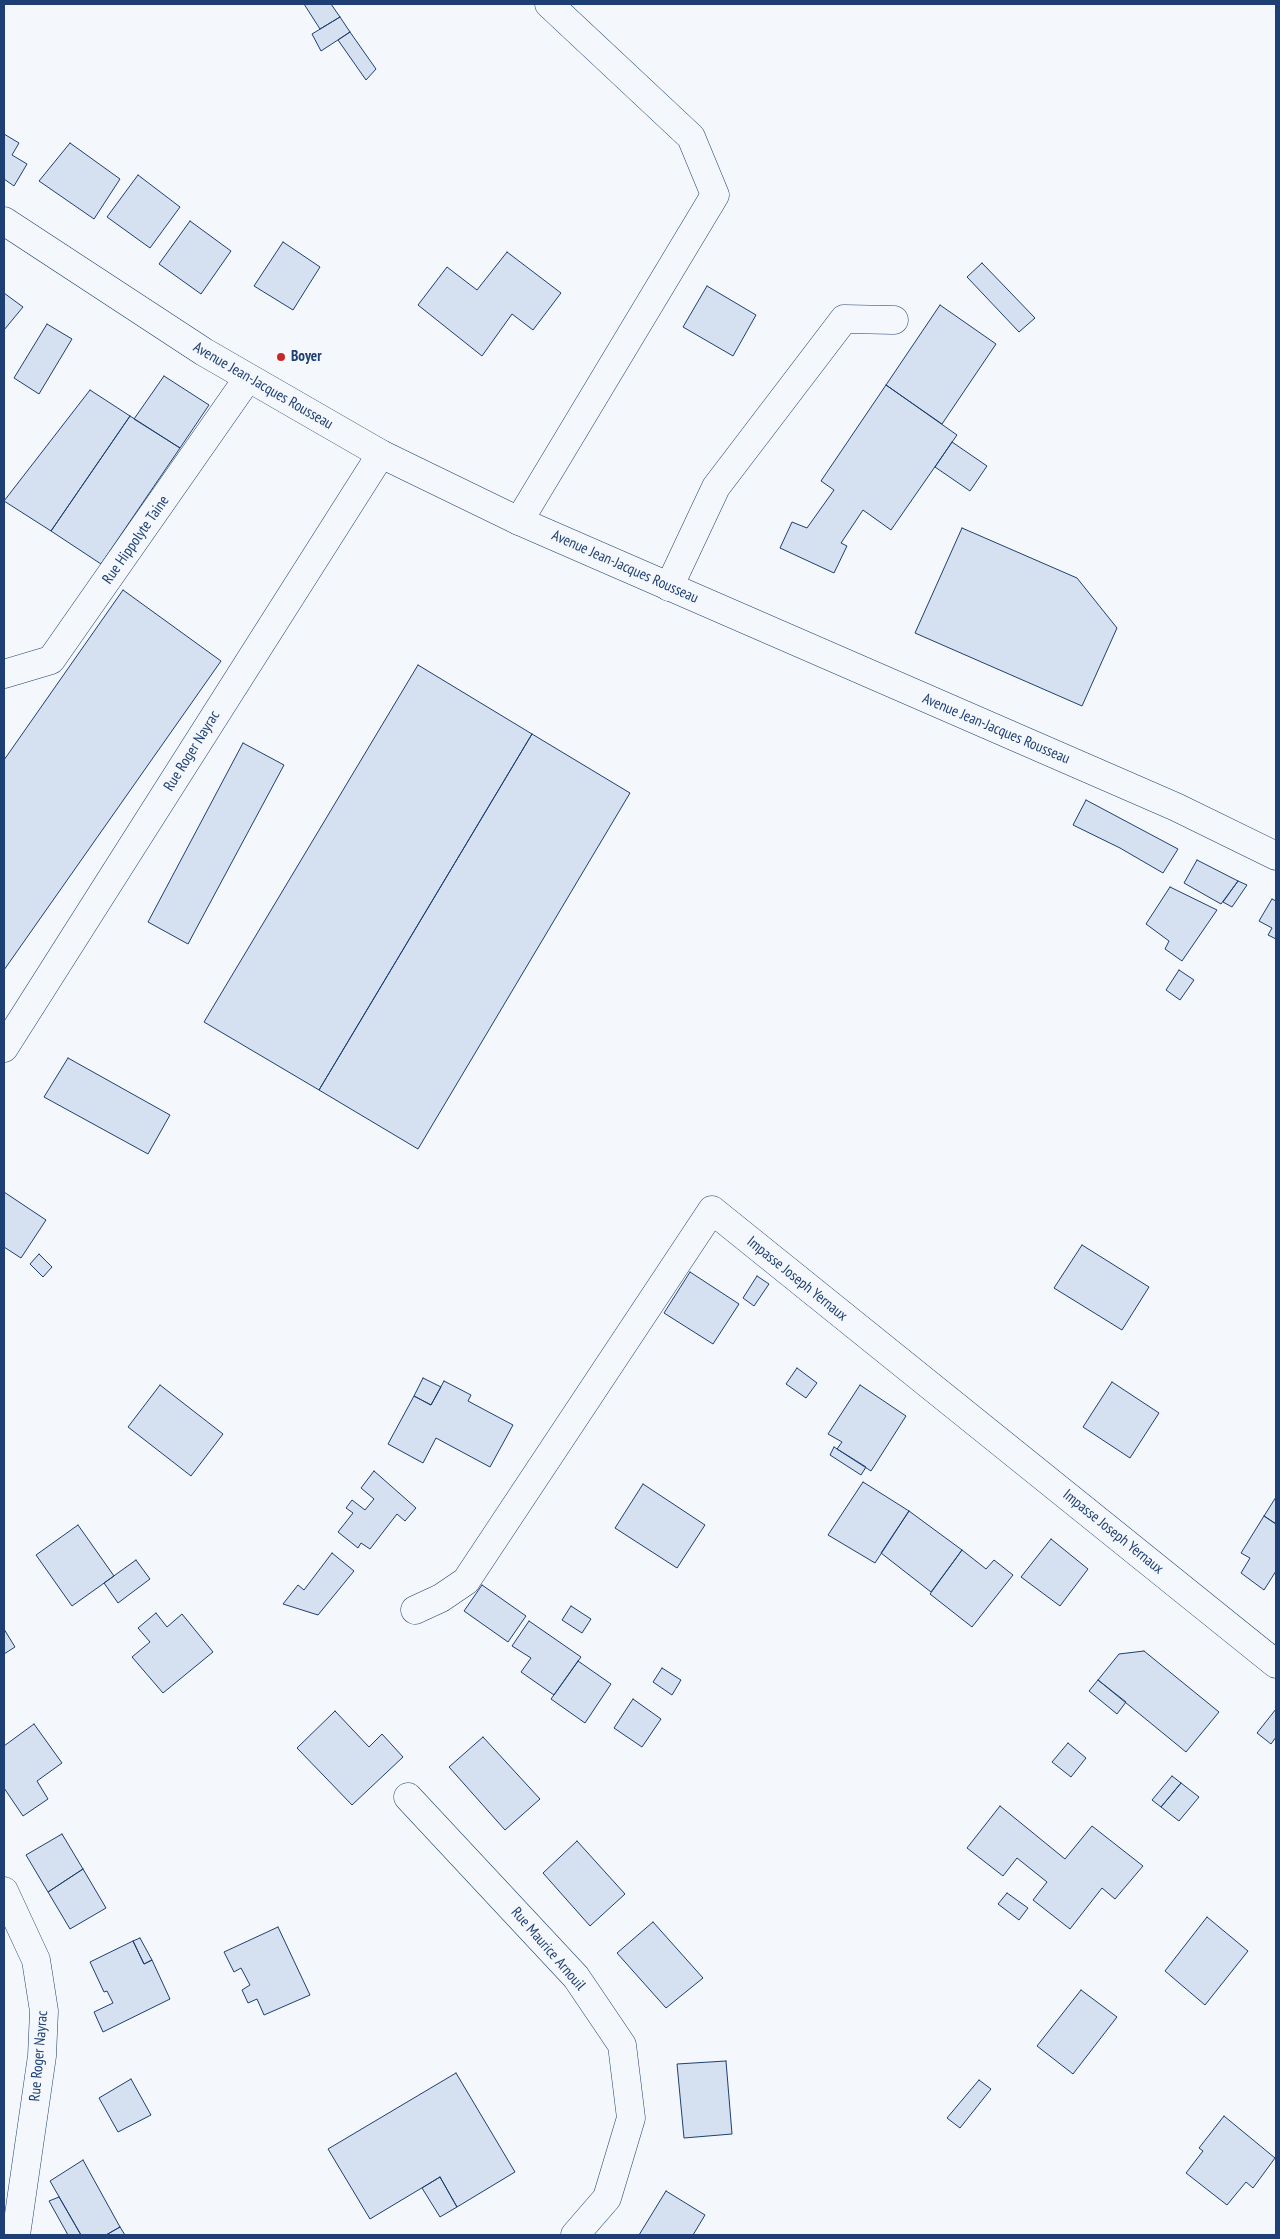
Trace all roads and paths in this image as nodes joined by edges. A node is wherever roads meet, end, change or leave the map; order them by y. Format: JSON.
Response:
{"nodes":[{"id":1,"x":549,"y":4,"type":"edge"},
{"id":2,"x":4,"y":221,"type":"edge"},
{"id":3,"x":894,"y":320,"type":"dead end"},
{"id":4,"x":248,"y":378,"type":"junction"},
{"id":5,"x":381,"y":454,"type":"junction"},
{"id":6,"x":519,"y":521,"type":"junction"},
{"id":7,"x":669,"y":587,"type":"junction"},
{"id":8,"x":4,"y":674,"type":"edge"},
{"id":9,"x":1276,"y":856,"type":"edge"},
{"id":10,"x":4,"y":1048,"type":"edge"},
{"id":11,"x":414,"y":1610,"type":"dead end"},
{"id":12,"x":1276,"y":1664,"type":"edge"},
{"id":13,"x":408,"y":1797,"type":"dead end"},
{"id":14,"x":4,"y":1892,"type":"edge"},
{"id":15,"x":16,"y":2235,"type":"edge"},
{"id":16,"x":575,"y":2235,"type":"edge"}],
"edges":[{"from":1,"to":6,"type":"street"},
{"from":2,"to":4,"type":"street","name":"Avenue Jean-Jacques Rousseau"},
{"from":3,"to":7,"type":"street"},
{"from":4,"to":5,"type":"street","name":"Avenue Jean-Jacques Rousseau"},
{"from":4,"to":8,"type":"street","name":"Rue Hippolyte Taine"},
{"from":5,"to":6,"type":"street","name":"Avenue Jean-Jacques Rousseau"},
{"from":5,"to":10,"type":"street","name":"Rue Roger Nayrac"},
{"from":6,"to":7,"type":"street","name":"Avenue Jean-Jacques Rousseau"},
{"from":7,"to":9,"type":"street","name":"Avenue Jean-Jacques Rousseau"},
{"from":11,"to":12,"type":"street","name":"Impasse Joseph Yernaux"},
{"from":13,"to":16,"type":"street","name":"Rue Maurice Arnouil"},
{"from":14,"to":15,"type":"street","name":"Rue Roger Nayrac"}]}
